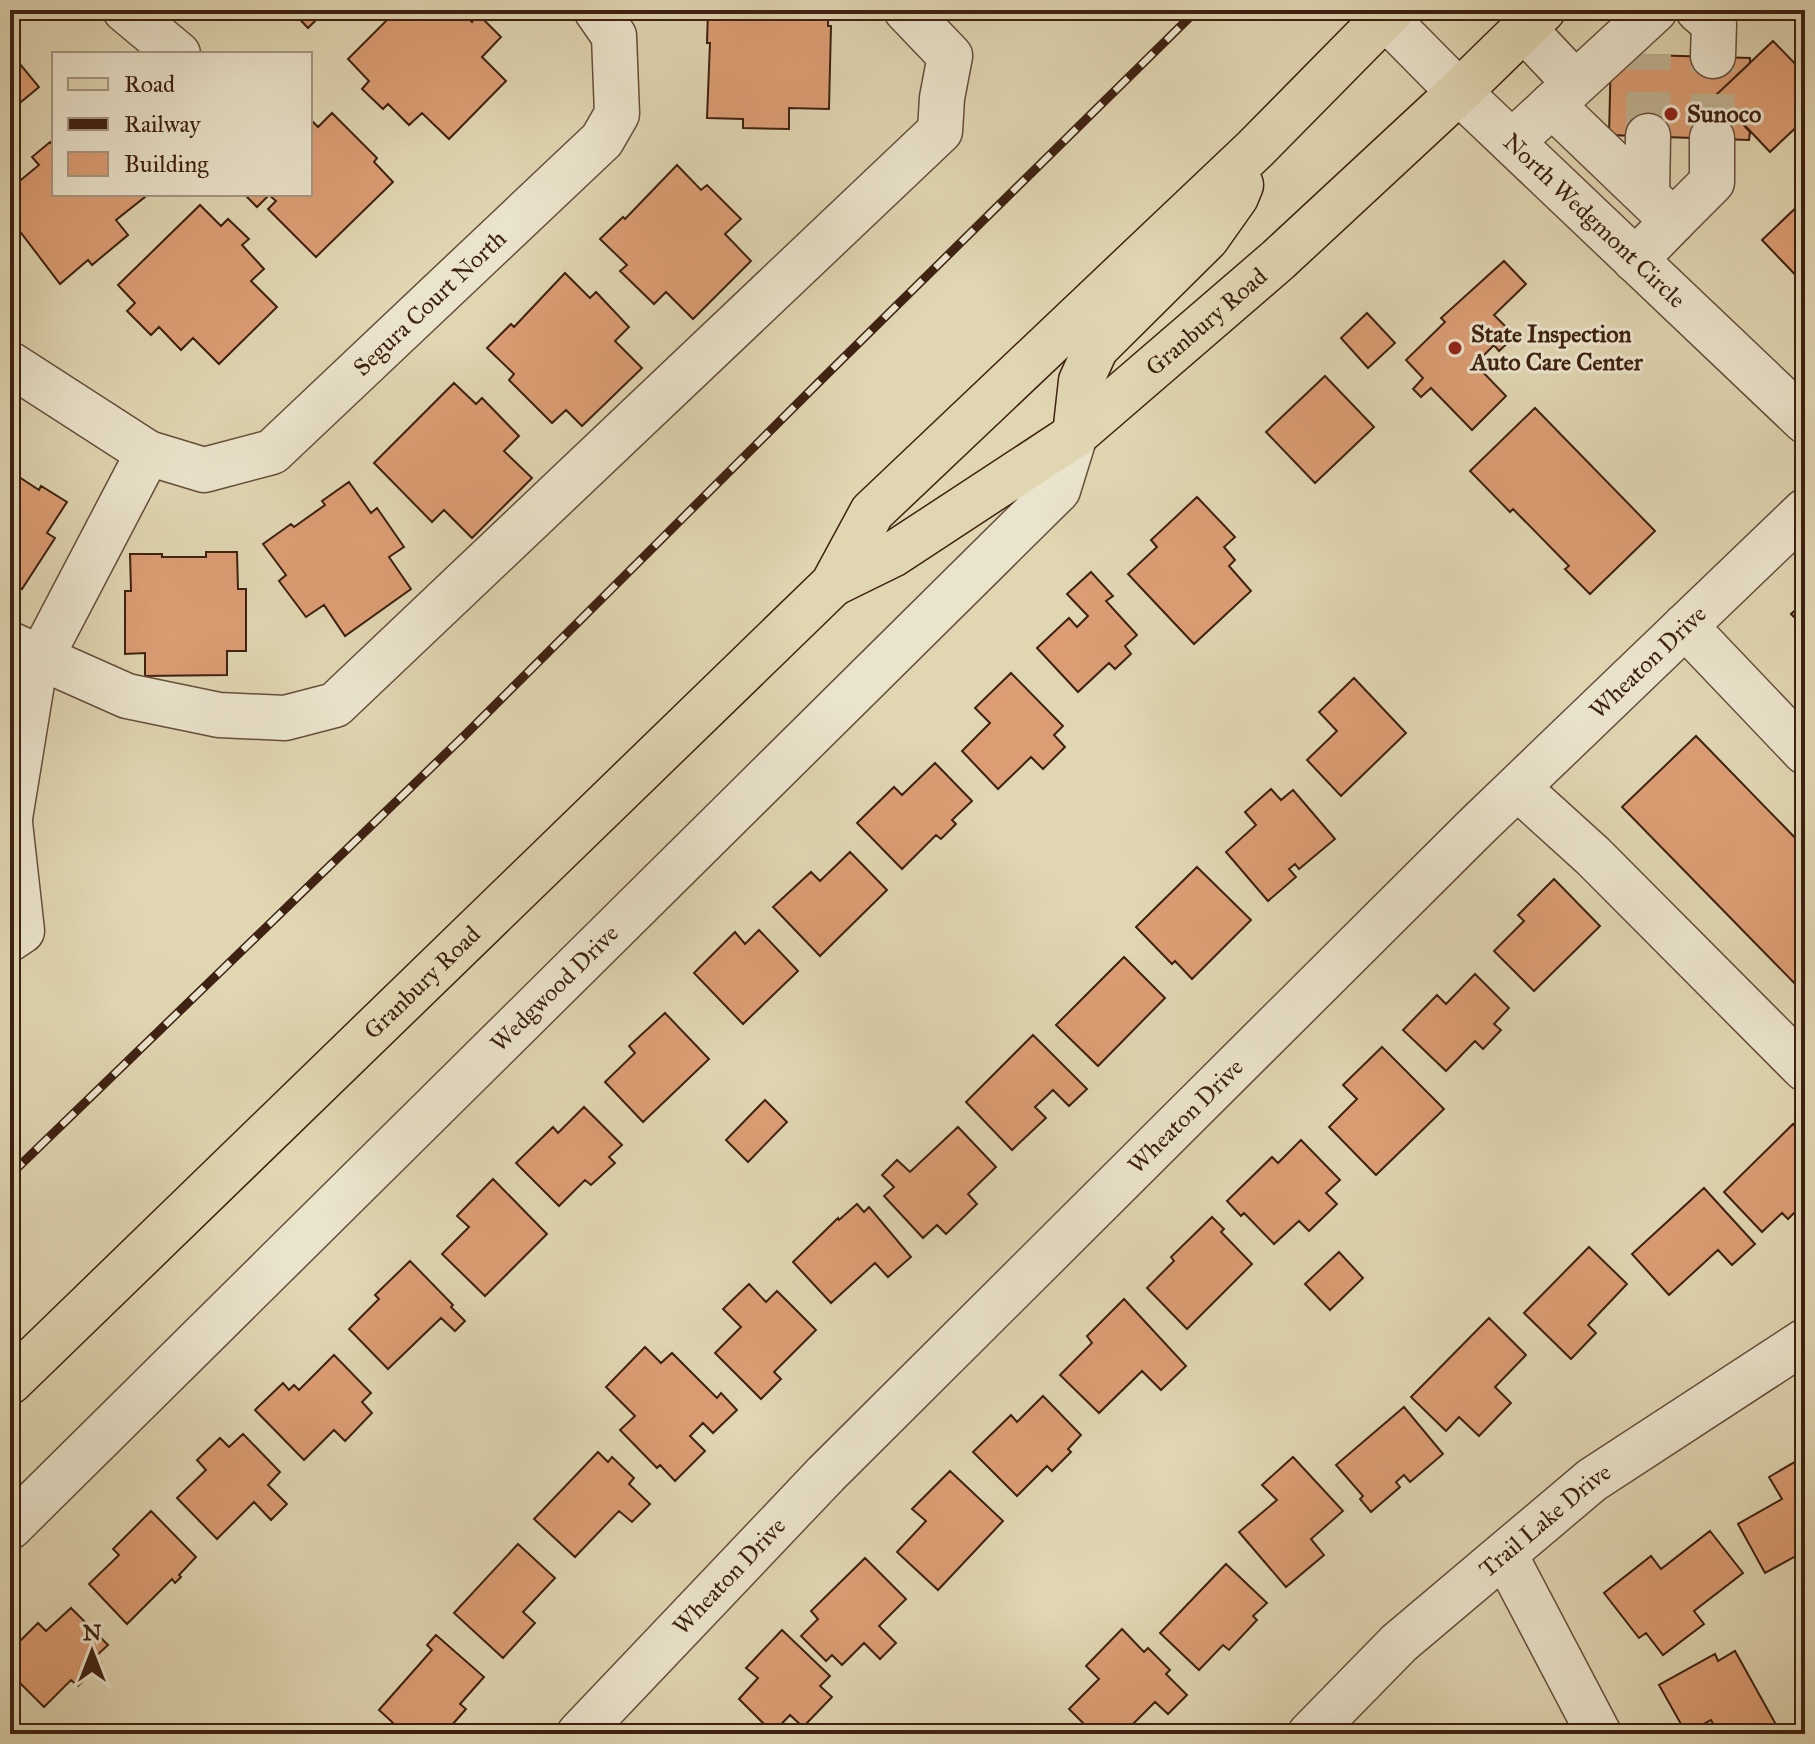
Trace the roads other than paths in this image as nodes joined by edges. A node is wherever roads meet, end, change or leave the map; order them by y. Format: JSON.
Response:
{"nodes":[{"id":1,"x":125,"y":10,"type":"edge"},
{"id":2,"x":596,"y":10,"type":"edge"},
{"id":3,"x":906,"y":10,"type":"edge"},
{"id":4,"x":1698,"y":10,"type":"edge"},
{"id":5,"x":1385,"y":12,"type":"edge"},
{"id":6,"x":1533,"y":19,"type":"edge"},
{"id":7,"x":1651,"y":26,"type":"edge"},
{"id":8,"x":176,"y":52,"type":"edge"},
{"id":9,"x":1713,"y":56,"type":"tunnel mouth"},
{"id":10,"x":1459,"y":92,"type":"junction"},
{"id":11,"x":1563,"y":94,"type":"junction"},
{"id":12,"x":1648,"y":136,"type":"tunnel mouth"},
{"id":13,"x":1712,"y":138,"type":"tunnel mouth"},
{"id":14,"x":1512,"y":142,"type":"junction"},
{"id":15,"x":1255,"y":149,"type":"junction"},
{"id":16,"x":1660,"y":208,"type":"junction"},
{"id":17,"x":1635,"y":260,"type":"junction"},
{"id":18,"x":10,"y":364,"type":"edge"},
{"id":19,"x":1802,"y":412,"type":"edge"},
{"id":20,"x":1075,"y":435,"type":"junction"},
{"id":21,"x":135,"y":445,"type":"junction"},
{"id":22,"x":1805,"y":511,"type":"edge"},
{"id":23,"x":833,"y":584,"type":"junction"},
{"id":24,"x":1685,"y":626,"type":"junction"},
{"id":25,"x":25,"y":650,"type":"edge"},
{"id":26,"x":1805,"y":752,"type":"edge"},
{"id":27,"x":1518,"y":788,"type":"junction"},
{"id":28,"x":10,"y":821,"type":"edge"},
{"id":29,"x":10,"y":939,"type":"edge"},
{"id":30,"x":1805,"y":1069,"type":"edge"},
{"id":31,"x":1805,"y":1341,"type":"edge"},
{"id":32,"x":10,"y":1382,"type":"edge"},
{"id":33,"x":10,"y":1527,"type":"edge"},
{"id":34,"x":1505,"y":1555,"type":"junction"},
{"id":35,"x":579,"y":1734,"type":"edge"},
{"id":36,"x":1310,"y":1734,"type":"edge"},
{"id":37,"x":1599,"y":1734,"type":"edge"}],
"edges":[{"from":1,"to":8,"type":"street"},
{"from":2,"to":21,"type":"street","name":"Segura Court North"},
{"from":3,"to":25,"type":"street"},
{"from":4,"to":9,"type":"street"},
{"from":5,"to":10,"type":"street","name":"North Wedgmont Circle"},
{"from":5,"to":15,"type":"main road","name":"Granbury Road"},
{"from":6,"to":10,"type":"main road","name":"Granbury Road"},
{"from":6,"to":11,"type":"street"},
{"from":7,"to":11,"type":"street"},
{"from":10,"to":14,"type":"street","name":"North Wedgmont Circle"},
{"from":10,"to":20,"type":"main road","name":"Granbury Road"},
{"from":11,"to":14,"type":"street"},
{"from":11,"to":16,"type":"street"},
{"from":12,"to":16,"type":"street"},
{"from":13,"to":16,"type":"street"},
{"from":14,"to":17,"type":"street","name":"North Wedgmont Circle"},
{"from":15,"to":20,"type":"main road"},
{"from":15,"to":23,"type":"main road","name":"Granbury Road"},
{"from":16,"to":17,"type":"street"},
{"from":17,"to":19,"type":"street","name":"North Wedgmont Circle"},
{"from":18,"to":21,"type":"street","name":"Segura Court North"},
{"from":20,"to":23,"type":"main road","name":"Granbury Road"},
{"from":20,"to":33,"type":"street","name":"Wedgwood Drive"},
{"from":21,"to":25,"type":"street"},
{"from":22,"to":24,"type":"street","name":"Wheaton Drive"},
{"from":23,"to":32,"type":"main road","name":"Granbury Road"},
{"from":24,"to":26,"type":"street"},
{"from":24,"to":27,"type":"street","name":"Wheaton Drive"},
{"from":25,"to":28,"type":"street"},
{"from":27,"to":30,"type":"street"},
{"from":27,"to":35,"type":"street","name":"Wheaton Drive"},
{"from":28,"to":29,"type":"street"},
{"from":31,"to":34,"type":"street","name":"Trail Lake Drive"},
{"from":34,"to":36,"type":"street","name":"Trail Lake Drive"},
{"from":34,"to":37,"type":"street"}]}
